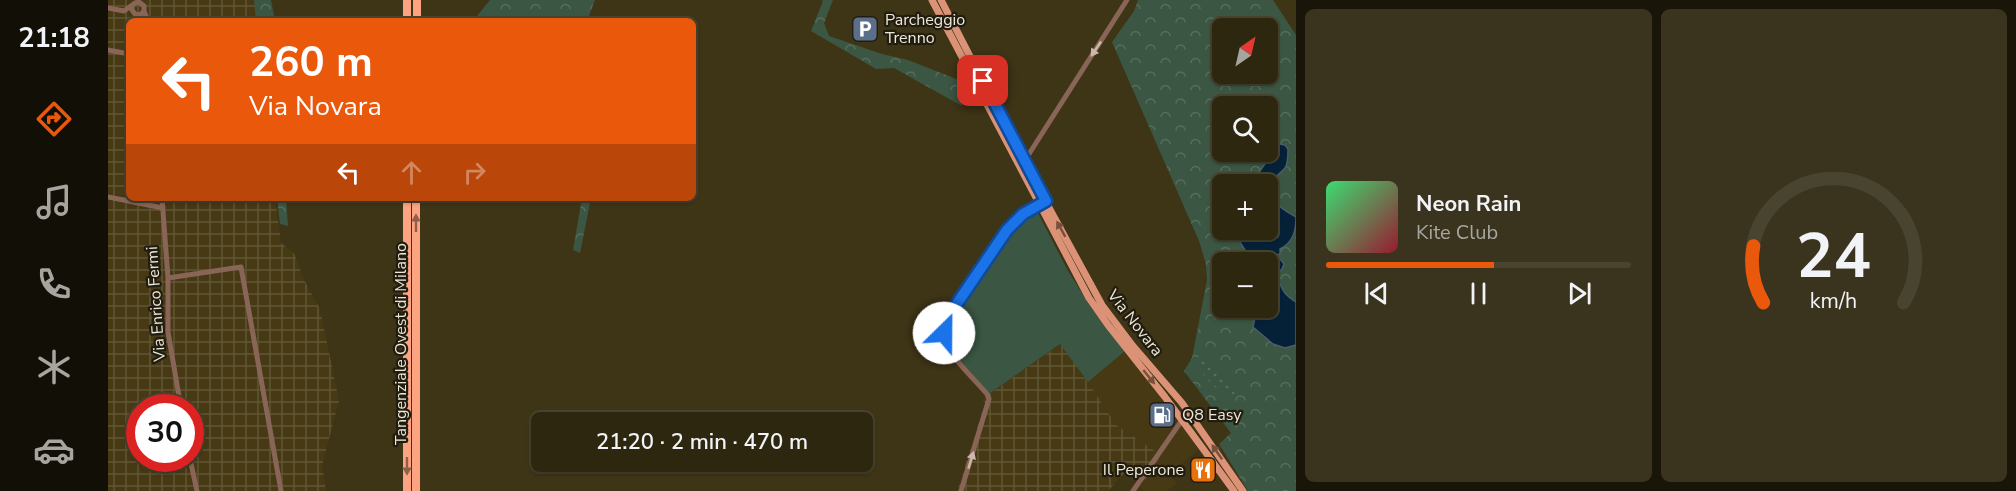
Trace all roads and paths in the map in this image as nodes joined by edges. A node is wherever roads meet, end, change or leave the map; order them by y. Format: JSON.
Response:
{"nodes":[{"id":1,"x":407,"y":0,"type":"edge"},
{"id":2,"x":417,"y":0,"type":"edge"},
{"id":3,"x":932,"y":0,"type":"edge"},
{"id":4,"x":941,"y":0,"type":"edge"},
{"id":5,"x":1127,"y":0,"type":"edge"},
{"id":6,"x":140,"y":4,"type":"edge"},
{"id":7,"x":108,"y":9,"type":"edge"},
{"id":8,"x":136,"y":14,"type":"junction"},
{"id":9,"x":140,"y":18,"type":"edge"},
{"id":10,"x":147,"y":18,"type":"edge"},
{"id":11,"x":407,"y":18,"type":"edge"},
{"id":12,"x":417,"y":18,"type":"edge"},
{"id":13,"x":108,"y":50,"type":"edge"},
{"id":14,"x":126,"y":53,"type":"edge"},
{"id":15,"x":1021,"y":162,"type":"junction"},
{"id":16,"x":108,"y":197,"type":"edge"},
{"id":17,"x":126,"y":201,"type":"edge"},
{"id":18,"x":128,"y":201,"type":"edge"},
{"id":19,"x":162,"y":201,"type":"edge"},
{"id":20,"x":407,"y":201,"type":"edge"},
{"id":21,"x":416,"y":201,"type":"edge"},
{"id":22,"x":1042,"y":203,"type":"junction"},
{"id":23,"x":162,"y":208,"type":"junction"},
{"id":24,"x":168,"y":278,"type":"junction"},
{"id":25,"x":179,"y":394,"type":"edge"},
{"id":26,"x":1190,"y":414,"type":"junction"},
{"id":27,"x":1182,"y":420,"type":"junction"},
{"id":28,"x":193,"y":472,"type":"edge"},
{"id":29,"x":197,"y":491,"type":"edge"},
{"id":30,"x":281,"y":491,"type":"edge"},
{"id":31,"x":407,"y":491,"type":"edge"},
{"id":32,"x":416,"y":491,"type":"edge"},
{"id":33,"x":961,"y":491,"type":"edge"},
{"id":34,"x":1133,"y":491,"type":"edge"},
{"id":35,"x":1234,"y":491,"type":"edge"},
{"id":36,"x":1243,"y":491,"type":"edge"}],
"edges":[{"from":1,"to":11,"type":"highway"},
{"from":2,"to":12,"type":"highway"},
{"from":3,"to":15,"type":"main road","name":"Via Novara"},
{"from":4,"to":15,"type":"main road","name":"Via Novara"},
{"from":5,"to":15,"type":"street","one_way":true},
{"from":6,"to":7,"type":"street"},
{"from":6,"to":8,"type":"street"},
{"from":6,"to":8,"type":"street"},
{"from":6,"to":10,"type":"street"},
{"from":7,"to":8,"type":"street"},
{"from":8,"to":9,"type":"street"},
{"from":13,"to":14,"type":"street"},
{"from":15,"to":22,"type":"main road","name":"Via Novara"},
{"from":16,"to":17,"type":"street"},
{"from":18,"to":23,"type":"street"},
{"from":19,"to":23,"type":"street","name":"Via Enrico Fermi"},
{"from":20,"to":31,"type":"highway","name":"Tangenziale Ovest di Milano","one_way":true},
{"from":32,"to":21,"type":"highway","name":"Tangenziale Ovest di Milano","one_way":true},
{"from":26,"to":22,"type":"main road","name":"Via Novara","one_way":true},
{"from":22,"to":27,"type":"main road","name":"Via Novara","one_way":true},
{"from":33,"to":22,"type":"street","one_way":true},
{"from":23,"to":24,"type":"street","name":"Via Enrico Fermi"},
{"from":24,"to":25,"type":"street","name":"Via Enrico Fermi"},
{"from":24,"to":30,"type":"street"},
{"from":26,"to":27,"type":"main road"},
{"from":36,"to":26,"type":"main road","name":"Via Novara","one_way":true},
{"from":27,"to":34,"type":"street"},
{"from":27,"to":35,"type":"main road","name":"Via Novara"},
{"from":28,"to":29,"type":"street"}]}
